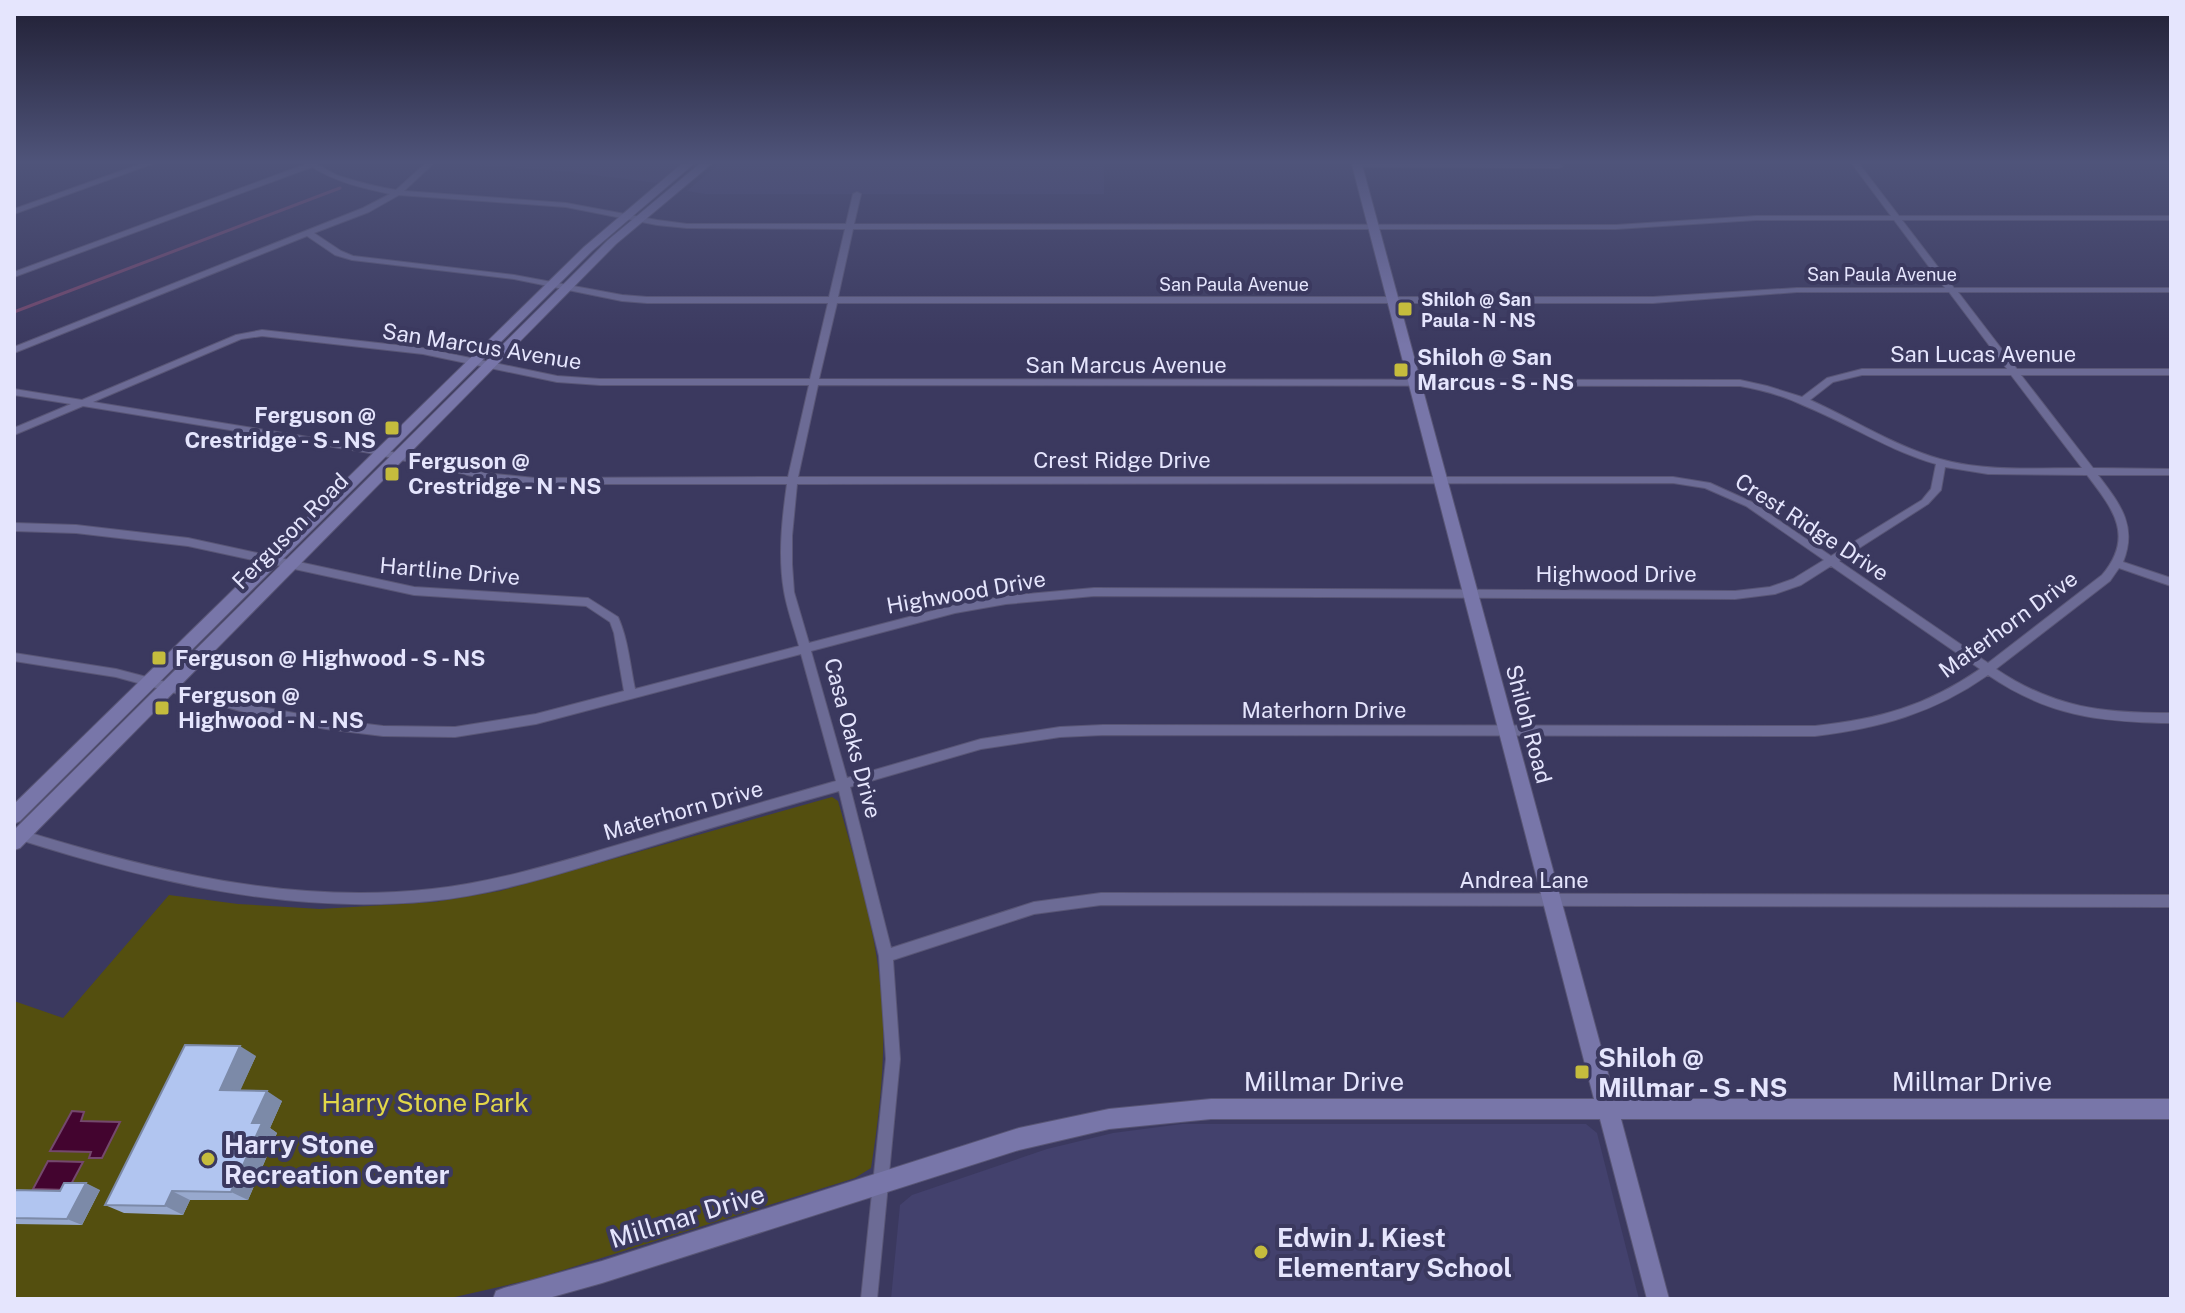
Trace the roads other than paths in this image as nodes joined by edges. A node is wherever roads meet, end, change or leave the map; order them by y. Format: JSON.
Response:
{"nodes":[{"id":1,"x":153,"y":222,"type":"edge"},
{"id":2,"x":335,"y":222,"type":"edge"},
{"id":3,"x":626,"y":222,"type":"edge"},
{"id":4,"x":661,"y":222,"type":"edge"},
{"id":5,"x":851,"y":222,"type":"edge"},
{"id":6,"x":1372,"y":222,"type":"edge"},
{"id":7,"x":1690,"y":222,"type":"edge"},
{"id":8,"x":1899,"y":222,"type":"edge"},
{"id":9,"x":850,"y":226,"type":"junction"},
{"id":10,"x":1373,"y":226,"type":"junction"},
{"id":11,"x":308,"y":233,"type":"junction"},
{"id":12,"x":14,"y":275,"type":"edge"},
{"id":13,"x":559,"y":286,"type":"junction"},
{"id":14,"x":1951,"y":290,"type":"junction"},
{"id":15,"x":2171,"y":290,"type":"edge"},
{"id":16,"x":833,"y":299,"type":"junction"},
{"id":17,"x":1393,"y":300,"type":"junction"},
{"id":18,"x":14,"y":350,"type":"edge"},
{"id":19,"x":474,"y":361,"type":"junction"},
{"id":20,"x":490,"y":364,"type":"junction"},
{"id":21,"x":2014,"y":372,"type":"junction"},
{"id":22,"x":2171,"y":372,"type":"edge"},
{"id":23,"x":814,"y":382,"type":"junction"},
{"id":24,"x":1415,"y":383,"type":"junction"},
{"id":25,"x":14,"y":392,"type":"edge"},
{"id":26,"x":1803,"y":401,"type":"junction"},
{"id":27,"x":81,"y":403,"type":"junction"},
{"id":28,"x":14,"y":432,"type":"edge"},
{"id":29,"x":382,"y":453,"type":"junction"},
{"id":30,"x":399,"y":456,"type":"junction"},
{"id":31,"x":1941,"y":463,"type":"junction"},
{"id":32,"x":2090,"y":472,"type":"junction"},
{"id":33,"x":2171,"y":472,"type":"edge"},
{"id":34,"x":792,"y":480,"type":"junction"},
{"id":35,"x":1441,"y":480,"type":"junction"},
{"id":36,"x":14,"y":527,"type":"edge"},
{"id":37,"x":272,"y":561,"type":"junction"},
{"id":38,"x":1831,"y":562,"type":"junction"},
{"id":39,"x":2119,"y":564,"type":"junction"},
{"id":40,"x":290,"y":565,"type":"junction"},
{"id":41,"x":2171,"y":582,"type":"edge"},
{"id":42,"x":1471,"y":594,"type":"junction"},
{"id":43,"x":805,"y":649,"type":"junction"},
{"id":44,"x":14,"y":657,"type":"edge"},
{"id":45,"x":1986,"y":668,"type":"junction"},
{"id":46,"x":148,"y":683,"type":"junction"},
{"id":47,"x":168,"y":688,"type":"junction"},
{"id":48,"x":630,"y":694,"type":"junction"},
{"id":49,"x":2171,"y":718,"type":"edge"},
{"id":50,"x":1507,"y":730,"type":"junction"},
{"id":51,"x":843,"y":784,"type":"junction"},
{"id":52,"x":14,"y":816,"type":"edge"},
{"id":53,"x":16,"y":836,"type":"edge"},
{"id":54,"x":1553,"y":900,"type":"junction"},
{"id":55,"x":2171,"y":901,"type":"edge"},
{"id":56,"x":886,"y":956,"type":"junction"},
{"id":57,"x":1607,"y":1109,"type":"junction"},
{"id":58,"x":2171,"y":1109,"type":"edge"},
{"id":59,"x":881,"y":1185,"type":"junction"},
{"id":60,"x":504,"y":1299,"type":"edge"},
{"id":61,"x":869,"y":1299,"type":"edge"},
{"id":62,"x":1658,"y":1299,"type":"edge"}],
"edges":[{"from":1,"to":12,"type":"street"},
{"from":2,"to":11,"type":"street"},
{"from":3,"to":13,"type":"street","name":"Ferguson Road"},
{"from":4,"to":9,"type":"street"},
{"from":5,"to":9,"type":"street","name":"Casa Oaks Drive"},
{"from":6,"to":10,"type":"street","name":"Shiloh Road"},
{"from":7,"to":10,"type":"street"},
{"from":8,"to":14,"type":"street"},
{"from":9,"to":10,"type":"street"},
{"from":9,"to":16,"type":"street","name":"Casa Oaks Drive"},
{"from":10,"to":17,"type":"street","name":"Shiloh Road"},
{"from":11,"to":13,"type":"street","name":"San Paula Avenue"},
{"from":11,"to":18,"type":"street"},
{"from":13,"to":16,"type":"street","name":"San Paula Avenue"},
{"from":13,"to":19,"type":"street","name":"Ferguson Road"},
{"from":13,"to":20,"type":"street","name":"Ferguson Road"},
{"from":14,"to":15,"type":"street","name":"San Paula Avenue"},
{"from":14,"to":17,"type":"street","name":"San Paula Avenue"},
{"from":14,"to":21,"type":"street"},
{"from":16,"to":17,"type":"street","name":"San Paula Avenue"},
{"from":16,"to":23,"type":"street","name":"Casa Oaks Drive"},
{"from":17,"to":24,"type":"street","name":"Shiloh Road"},
{"from":19,"to":20,"type":"street","name":"San Marcus Avenue"},
{"from":19,"to":27,"type":"street","name":"San Marcus Avenue"},
{"from":19,"to":29,"type":"street","name":"Ferguson Road"},
{"from":20,"to":23,"type":"street","name":"San Marcus Avenue"},
{"from":20,"to":30,"type":"street","name":"Ferguson Road"},
{"from":21,"to":22,"type":"street","name":"San Lucas Avenue"},
{"from":21,"to":26,"type":"street","name":"San Lucas Avenue"},
{"from":21,"to":32,"type":"street"},
{"from":23,"to":24,"type":"street","name":"San Marcus Avenue"},
{"from":23,"to":34,"type":"street","name":"Casa Oaks Drive"},
{"from":24,"to":26,"type":"street","name":"San Marcus Avenue"},
{"from":24,"to":35,"type":"street","name":"Shiloh Road"},
{"from":25,"to":27,"type":"street","name":"Crest Ridge Drive"},
{"from":26,"to":31,"type":"street","name":"San Marcus Avenue"},
{"from":27,"to":28,"type":"street","name":"San Marcus Avenue"},
{"from":27,"to":29,"type":"street","name":"Crest Ridge Drive"},
{"from":29,"to":30,"type":"street","name":"Crest Ridge Drive"},
{"from":29,"to":37,"type":"street","name":"Ferguson Road"},
{"from":30,"to":34,"type":"street","name":"Crest Ridge Drive"},
{"from":30,"to":40,"type":"street","name":"Ferguson Road"},
{"from":31,"to":32,"type":"street","name":"San Marcus Avenue"},
{"from":31,"to":38,"type":"street","name":"Highwood Drive"},
{"from":32,"to":33,"type":"street","name":"San Marcus Avenue"},
{"from":32,"to":39,"type":"street"},
{"from":34,"to":35,"type":"street","name":"Crest Ridge Drive"},
{"from":34,"to":43,"type":"street","name":"Casa Oaks Drive"},
{"from":35,"to":38,"type":"street","name":"Crest Ridge Drive"},
{"from":35,"to":42,"type":"street","name":"Shiloh Road"},
{"from":36,"to":37,"type":"street","name":"Hartline Drive"},
{"from":37,"to":40,"type":"street","name":"Hartline Drive"},
{"from":37,"to":46,"type":"street","name":"Ferguson Road"},
{"from":38,"to":42,"type":"street","name":"Highwood Drive"},
{"from":38,"to":45,"type":"street","name":"Crest Ridge Drive"},
{"from":39,"to":41,"type":"street"},
{"from":39,"to":45,"type":"street","name":"Materhorn Drive"},
{"from":40,"to":47,"type":"street","name":"Ferguson Road"},
{"from":40,"to":48,"type":"street","name":"Hartline Drive"},
{"from":42,"to":43,"type":"street","name":"Highwood Drive"},
{"from":42,"to":50,"type":"street","name":"Shiloh Road"},
{"from":43,"to":48,"type":"street","name":"Highwood Drive"},
{"from":43,"to":51,"type":"street","name":"Casa Oaks Drive"},
{"from":44,"to":46,"type":"street","name":"Highwood Drive"},
{"from":45,"to":49,"type":"street","name":"Crest Ridge Drive"},
{"from":45,"to":50,"type":"street","name":"Materhorn Drive"},
{"from":46,"to":47,"type":"street","name":"Highwood Drive"},
{"from":46,"to":52,"type":"street","name":"Ferguson Road"},
{"from":47,"to":48,"type":"street","name":"Highwood Drive"},
{"from":47,"to":53,"type":"street","name":"Ferguson Road"},
{"from":50,"to":51,"type":"street","name":"Materhorn Drive"},
{"from":50,"to":54,"type":"street","name":"Shiloh Road"},
{"from":51,"to":53,"type":"street","name":"Materhorn Drive"},
{"from":51,"to":56,"type":"street","name":"Casa Oaks Drive"},
{"from":54,"to":55,"type":"street","name":"Andrea Lane"},
{"from":54,"to":56,"type":"street","name":"Andrea Lane"},
{"from":54,"to":57,"type":"street","name":"Shiloh Road"},
{"from":56,"to":59,"type":"street","name":"Casa Oaks Drive"},
{"from":57,"to":58,"type":"street","name":"Millmar Drive"},
{"from":57,"to":59,"type":"street","name":"Millmar Drive"},
{"from":57,"to":62,"type":"street","name":"Shiloh Road"},
{"from":59,"to":60,"type":"street","name":"Millmar Drive"},
{"from":59,"to":61,"type":"street","name":"Casa Oaks Drive"}]}
